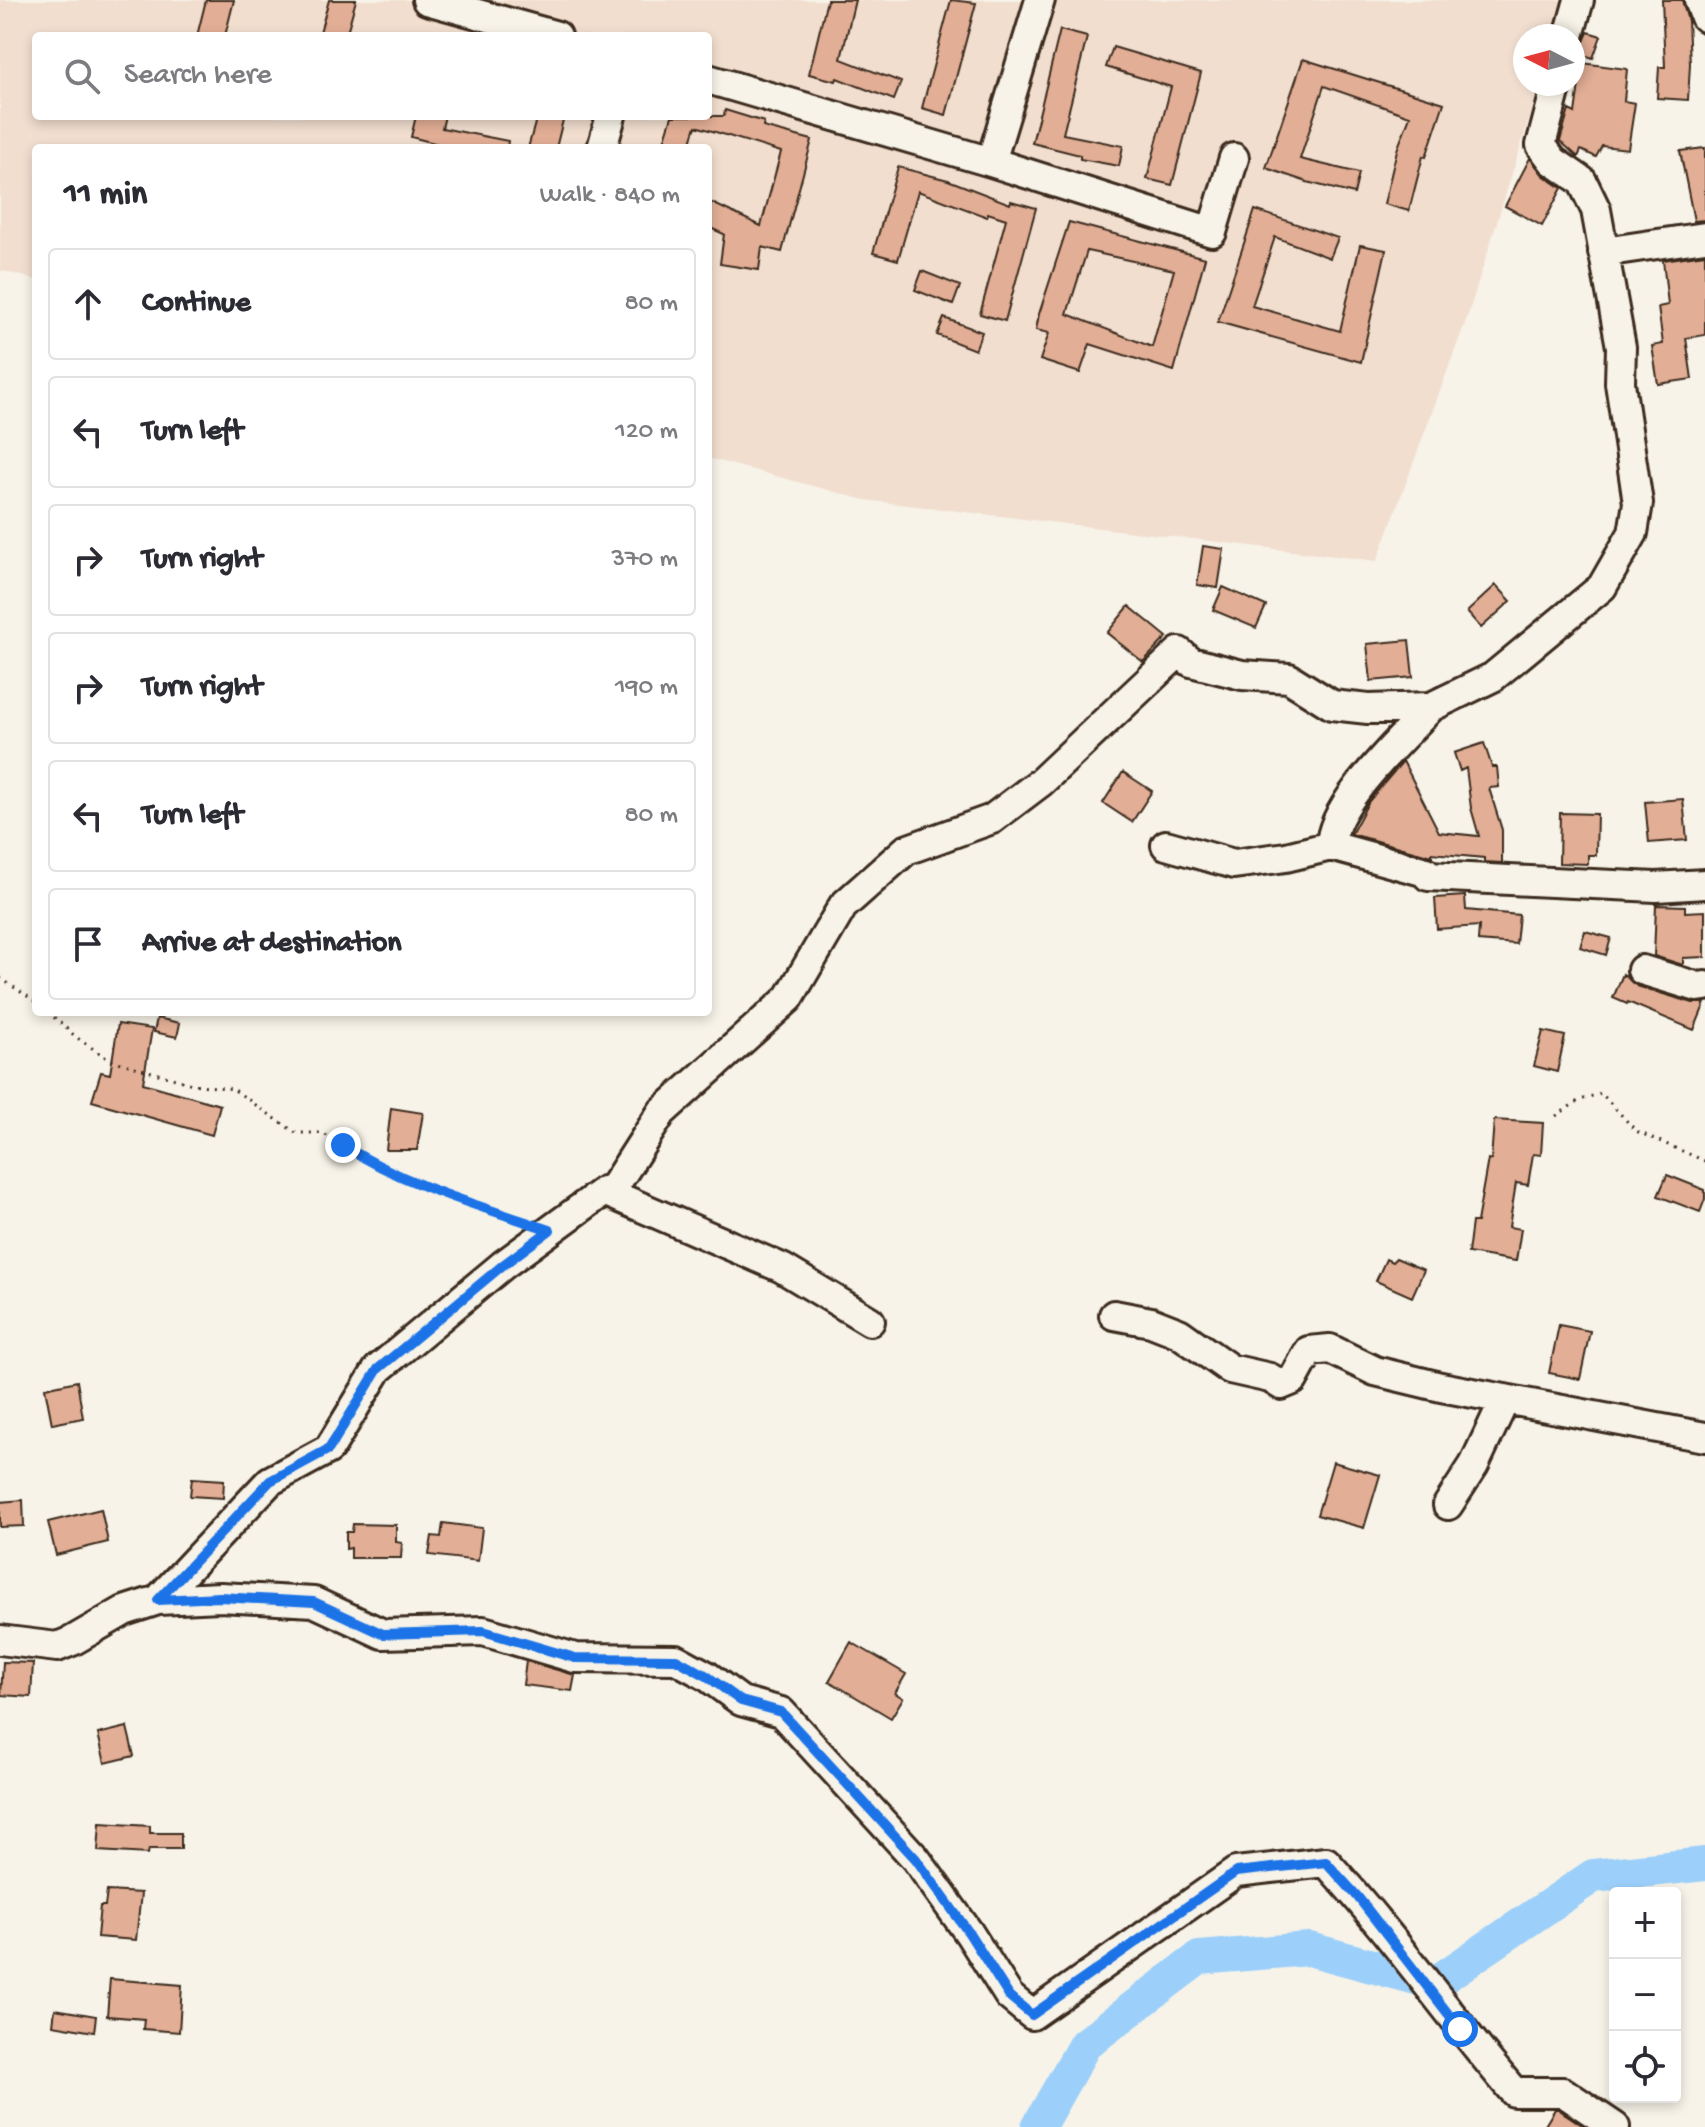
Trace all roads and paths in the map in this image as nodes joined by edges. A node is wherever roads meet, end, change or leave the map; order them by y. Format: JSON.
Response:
{"nodes":[{"id":1,"x":427,"y":0,"type":"edge"},
{"id":2,"x":1040,"y":0,"type":"edge"},
{"id":3,"x":1579,"y":0,"type":"edge"},
{"id":4,"x":1699,"y":0,"type":"edge"},
{"id":5,"x":1705,"y":17,"type":"edge"},
{"id":6,"x":1572,"y":24,"type":"edge"},
{"id":7,"x":543,"y":32,"type":"edge"},
{"id":8,"x":712,"y":80,"type":"edge"},
{"id":9,"x":1554,"y":96,"type":"edge"},
{"id":10,"x":610,"y":120,"type":"edge"},
{"id":11,"x":603,"y":144,"type":"edge"},
{"id":12,"x":1234,"y":158,"type":"dead end"},
{"id":13,"x":991,"y":162,"type":"junction"},
{"id":14,"x":1705,"y":237,"type":"edge"},
{"id":15,"x":1603,"y":252,"type":"junction"},
{"id":16,"x":1431,"y":707,"type":"junction"},
{"id":17,"x":1166,"y":845,"type":"dead end"},
{"id":18,"x":1331,"y":846,"type":"junction"},
{"id":19,"x":1705,"y":884,"type":"edge"},
{"id":20,"x":1642,"y":970,"type":"dead end"},
{"id":21,"x":0,"y":978,"type":"edge"},
{"id":22,"x":1705,"y":986,"type":"edge"},
{"id":23,"x":32,"y":999,"type":"edge"},
{"id":24,"x":52,"y":1016,"type":"edge"},
{"id":25,"x":1556,"y":1116,"type":"dead end"},
{"id":26,"x":1705,"y":1161,"type":"edge"},
{"id":27,"x":610,"y":1193,"type":"junction"},
{"id":28,"x":550,"y":1230,"type":"junction"},
{"id":29,"x":1114,"y":1315,"type":"dead end"},
{"id":30,"x":870,"y":1321,"type":"dead end"},
{"id":31,"x":1505,"y":1399,"type":"junction"},
{"id":32,"x":1705,"y":1437,"type":"edge"},
{"id":33,"x":1448,"y":1505,"type":"dead end"},
{"id":34,"x":158,"y":1600,"type":"junction"},
{"id":35,"x":0,"y":1640,"type":"edge"},
{"id":36,"x":1615,"y":2127,"type":"edge"}],
"edges":[{"from":1,"to":7,"type":"street"},
{"from":2,"to":13,"type":"street"},
{"from":3,"to":6,"type":"street"},
{"from":4,"to":5,"type":"street"},
{"from":8,"to":13,"type":"street"},
{"from":9,"to":15,"type":"street"},
{"from":10,"to":11,"type":"street"},
{"from":12,"to":13,"type":"street"},
{"from":14,"to":15,"type":"street"},
{"from":15,"to":16,"type":"street"},
{"from":16,"to":18,"type":"street"},
{"from":16,"to":27,"type":"street"},
{"from":17,"to":18,"type":"street"},
{"from":18,"to":19,"type":"street"},
{"from":20,"to":22,"type":"street"},
{"from":21,"to":23,"type":"path"},
{"from":24,"to":28,"type":"path"},
{"from":25,"to":26,"type":"path"},
{"from":27,"to":28,"type":"street"},
{"from":27,"to":30,"type":"street"},
{"from":28,"to":34,"type":"street"},
{"from":29,"to":31,"type":"street"},
{"from":31,"to":32,"type":"street"},
{"from":31,"to":33,"type":"street"},
{"from":34,"to":35,"type":"street"},
{"from":34,"to":36,"type":"street"}]}
